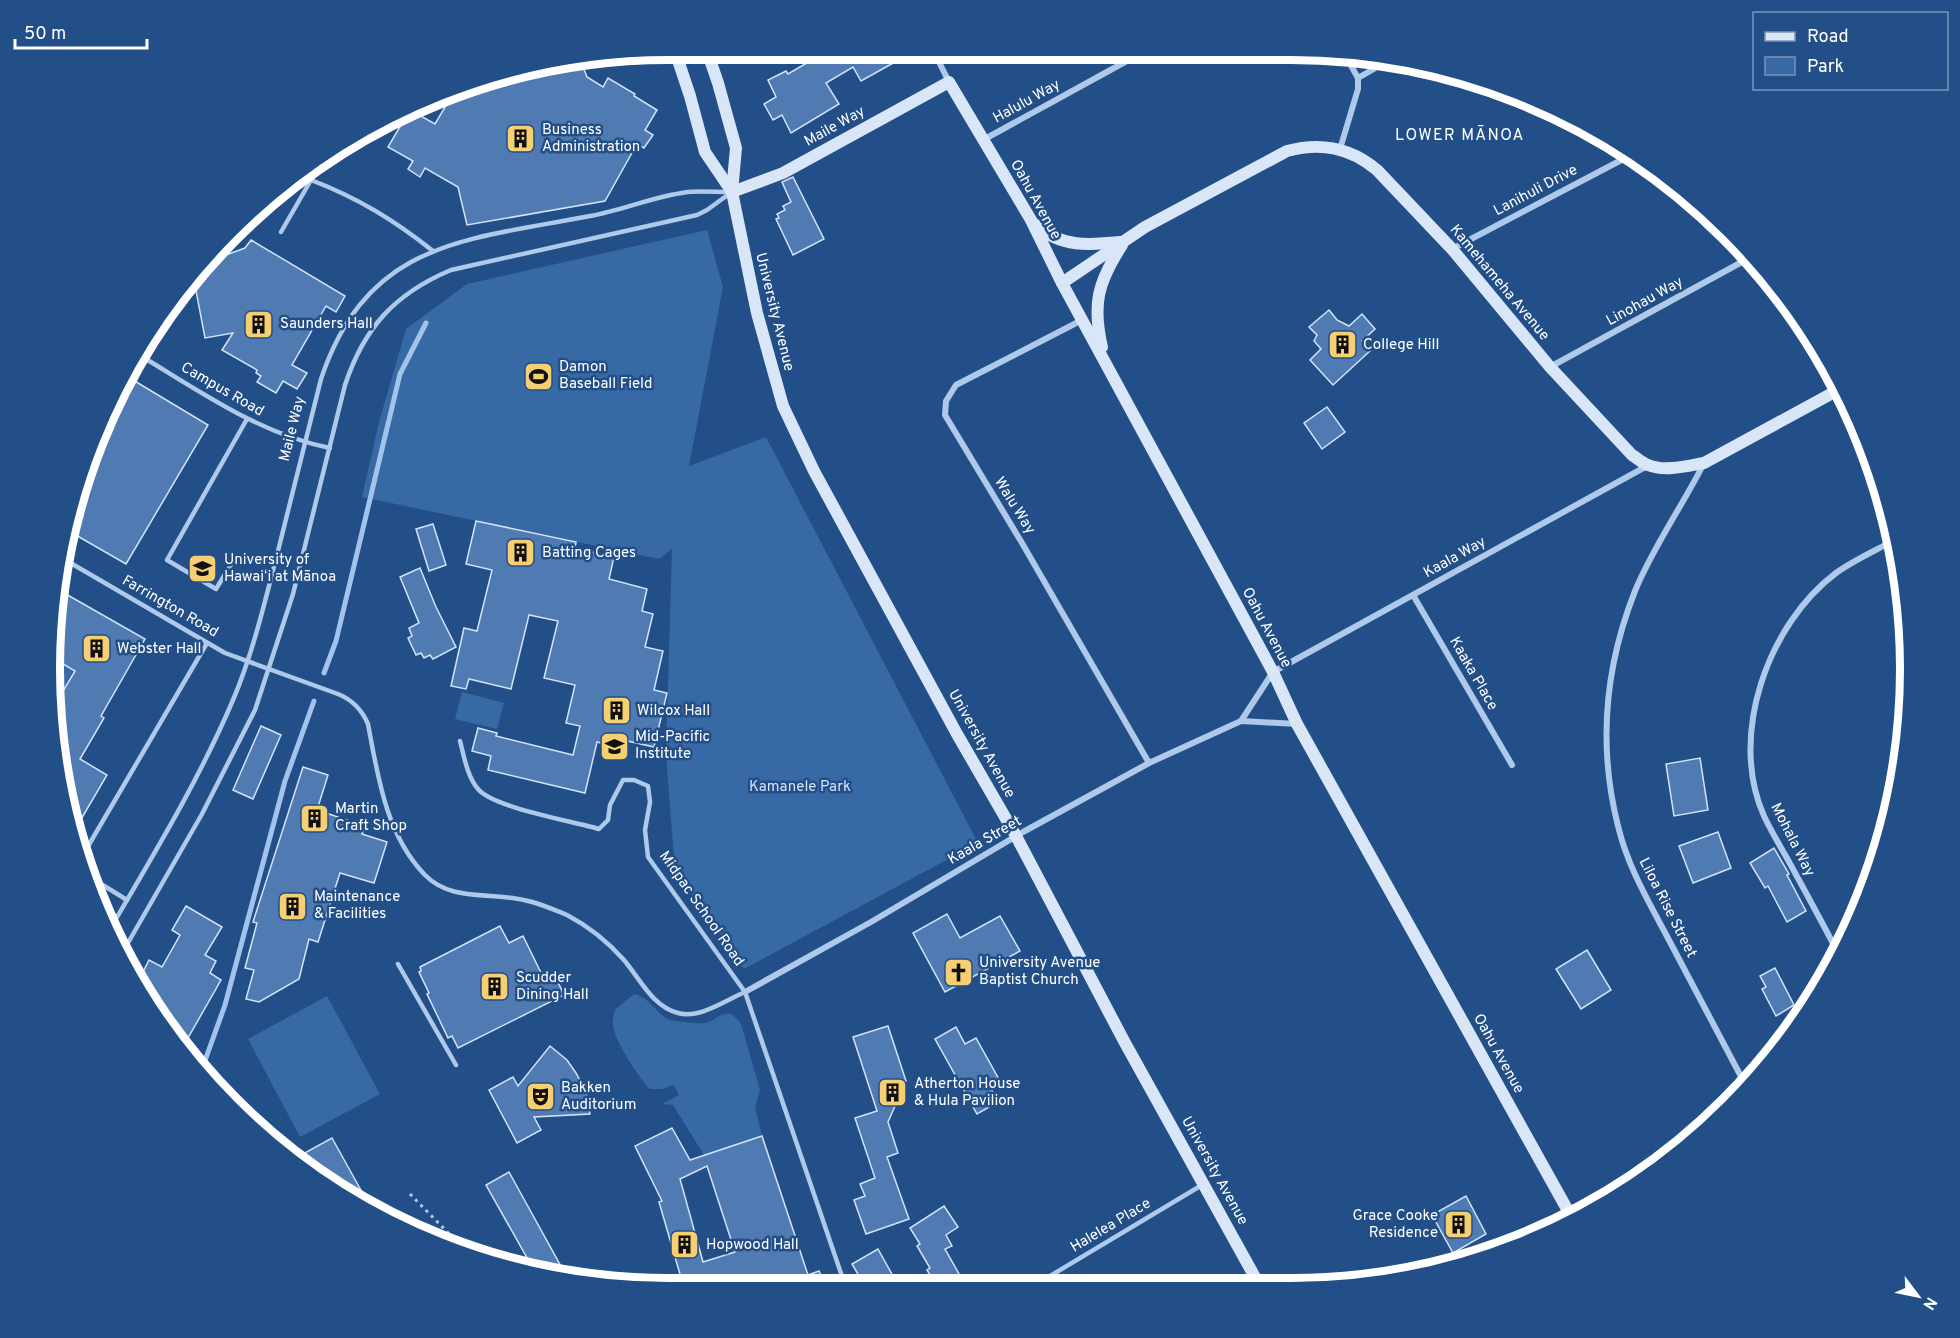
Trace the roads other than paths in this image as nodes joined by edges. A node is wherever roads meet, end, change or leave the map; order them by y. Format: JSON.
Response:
{"nodes":[{"id":1,"x":678,"y":60,"type":"edge"},
{"id":2,"x":710,"y":60,"type":"edge"},
{"id":3,"x":938,"y":60,"type":"edge"},
{"id":4,"x":1129,"y":60,"type":"edge"},
{"id":5,"x":1349,"y":63,"type":"edge"},
{"id":6,"x":1378,"y":66,"type":"edge"},
{"id":7,"x":1358,"y":78,"type":"junction"},
{"id":8,"x":949,"y":82,"type":"junction"},
{"id":9,"x":984,"y":140,"type":"junction"},
{"id":10,"x":1340,"y":149,"type":"junction"},
{"id":11,"x":1623,"y":159,"type":"edge"},
{"id":12,"x":314,"y":175,"type":"edge"},
{"id":13,"x":311,"y":180,"type":"junction"},
{"id":14,"x":732,"y":192,"type":"junction"},
{"id":15,"x":1031,"y":220,"type":"junction"},
{"id":16,"x":281,"y":232,"type":"dead end"},
{"id":17,"x":1124,"y":241,"type":"junction"},
{"id":18,"x":1452,"y":249,"type":"junction"},
{"id":19,"x":434,"y":250,"type":"junction"},
{"id":20,"x":1744,"y":261,"type":"edge"},
{"id":21,"x":1062,"y":283,"type":"junction"},
{"id":22,"x":1082,"y":320,"type":"junction"},
{"id":23,"x":145,"y":359,"type":"edge"},
{"id":24,"x":1106,"y":363,"type":"junction"},
{"id":25,"x":1550,"y":367,"type":"junction"},
{"id":26,"x":1833,"y":393,"type":"edge"},
{"id":27,"x":247,"y":419,"type":"junction"},
{"id":28,"x":305,"y":443,"type":"junction"},
{"id":29,"x":330,"y":448,"type":"junction"},
{"id":30,"x":1704,"y":463,"type":"junction"},
{"id":31,"x":1648,"y":466,"type":"junction"},
{"id":32,"x":1887,"y":545,"type":"edge"},
{"id":33,"x":235,"y":558,"type":"dead end"},
{"id":34,"x":70,"y":563,"type":"edge"},
{"id":35,"x":1413,"y":595,"type":"junction"},
{"id":36,"x":207,"y":643,"type":"junction"},
{"id":37,"x":248,"y":661,"type":"junction"},
{"id":38,"x":269,"y":669,"type":"junction"},
{"id":39,"x":1273,"y":672,"type":"junction"},
{"id":40,"x":1241,"y":721,"type":"junction"},
{"id":41,"x":1297,"y":724,"type":"junction"},
{"id":42,"x":460,"y":741,"type":"dead end"},
{"id":43,"x":1149,"y":763,"type":"junction"},
{"id":44,"x":1512,"y":765,"type":"dead end"},
{"id":45,"x":1016,"y":836,"type":"junction"},
{"id":46,"x":87,"y":848,"type":"edge"},
{"id":47,"x":99,"y":882,"type":"edge"},
{"id":48,"x":127,"y":900,"type":"junction"},
{"id":49,"x":115,"y":921,"type":"edge"},
{"id":50,"x":127,"y":945,"type":"edge"},
{"id":51,"x":1833,"y":945,"type":"edge"},
{"id":52,"x":398,"y":964,"type":"dead end"},
{"id":53,"x":745,"y":992,"type":"junction"},
{"id":54,"x":456,"y":1065,"type":"dead end"},
{"id":55,"x":1742,"y":1078,"type":"edge"},
{"id":56,"x":1204,"y":1184,"type":"junction"},
{"id":57,"x":1568,"y":1211,"type":"edge"},
{"id":58,"x":843,"y":1278,"type":"edge"},
{"id":59,"x":1047,"y":1278,"type":"edge"},
{"id":60,"x":1256,"y":1278,"type":"edge"}],
"edges":[{"from":1,"to":14,"type":"street","name":"University Avenue"},
{"from":2,"to":14,"type":"street","name":"University Avenue"},
{"from":3,"to":8,"type":"street","name":"Oahu Avenue"},
{"from":4,"to":9,"type":"street","name":"Halulu Way"},
{"from":5,"to":7,"type":"street"},
{"from":6,"to":7,"type":"street"},
{"from":7,"to":10,"type":"street"},
{"from":8,"to":9,"type":"street","name":"Oahu Avenue"},
{"from":8,"to":14,"type":"street","name":"Maile Way"},
{"from":9,"to":15,"type":"street","name":"Oahu Avenue"},
{"from":10,"to":17,"type":"street","name":"Kamehameha Avenue"},
{"from":10,"to":18,"type":"street","name":"Kamehameha Avenue"},
{"from":11,"to":18,"type":"street","name":"Lanihuli Drive"},
{"from":12,"to":13,"type":"lane"},
{"from":13,"to":16,"type":"lane"},
{"from":13,"to":19,"type":"lane"},
{"from":14,"to":19,"type":"lane","name":"Maile Way"},
{"from":14,"to":29,"type":"lane","name":"Maile Way"},
{"from":14,"to":45,"type":"street","name":"University Avenue"},
{"from":15,"to":17,"type":"street","name":"Kamehameha Avenue"},
{"from":15,"to":21,"type":"street","name":"Oahu Avenue"},
{"from":17,"to":21,"type":"street"},
{"from":17,"to":24,"type":"street","name":"Kamehameha Avenue"},
{"from":18,"to":25,"type":"street","name":"Kamehameha Avenue"},
{"from":19,"to":28,"type":"lane","name":"Maile Way"},
{"from":20,"to":25,"type":"street","name":"Linohau Way"},
{"from":21,"to":22,"type":"street","name":"Oahu Avenue"},
{"from":22,"to":24,"type":"street","name":"Oahu Avenue"},
{"from":22,"to":43,"type":"street","name":"Walu Way"},
{"from":23,"to":27,"type":"lane","name":"Campus Road"},
{"from":24,"to":39,"type":"street","name":"Oahu Avenue"},
{"from":25,"to":31,"type":"street","name":"Kamehameha Avenue"},
{"from":26,"to":30,"type":"street"},
{"from":27,"to":28,"type":"lane","name":"Campus Road"},
{"from":27,"to":33,"type":"lane"},
{"from":28,"to":29,"type":"lane","name":"Campus Road"},
{"from":28,"to":37,"type":"lane","name":"Maile Way"},
{"from":29,"to":38,"type":"lane","name":"Maile Way"},
{"from":30,"to":31,"type":"street"},
{"from":30,"to":55,"type":"street","name":"Liloa Rise Street"},
{"from":31,"to":35,"type":"street","name":"Kaala Way"},
{"from":32,"to":51,"type":"street","name":"Mohala Way"},
{"from":34,"to":36,"type":"lane","name":"Farrington Road"},
{"from":35,"to":39,"type":"street","name":"Kaala Way"},
{"from":35,"to":44,"type":"street","name":"Kaaka Place"},
{"from":36,"to":37,"type":"lane","name":"Farrington Road"},
{"from":36,"to":46,"type":"lane"},
{"from":37,"to":38,"type":"lane","name":"Farrington Road"},
{"from":37,"to":48,"type":"lane","name":"Maile Way"},
{"from":38,"to":50,"type":"lane","name":"Maile Way"},
{"from":38,"to":53,"type":"lane","name":"Farrington Road"},
{"from":39,"to":40,"type":"street"},
{"from":39,"to":41,"type":"street","name":"Oahu Avenue"},
{"from":40,"to":41,"type":"street","name":"Kaala Street"},
{"from":40,"to":43,"type":"street","name":"Kaala Street"},
{"from":41,"to":57,"type":"street","name":"Oahu Avenue"},
{"from":42,"to":53,"type":"lane","name":"Midpac School Road"},
{"from":43,"to":45,"type":"street","name":"Kaala Street"},
{"from":45,"to":53,"type":"street","name":"Kaala Street"},
{"from":45,"to":56,"type":"street","name":"University Avenue"},
{"from":47,"to":48,"type":"lane"},
{"from":48,"to":49,"type":"lane","name":"Maile Way"},
{"from":52,"to":54,"type":"lane"},
{"from":53,"to":58,"type":"lane","name":"Midpac School Road"},
{"from":56,"to":59,"type":"lane","name":"Halelea Place"},
{"from":56,"to":60,"type":"street","name":"University Avenue"}]}
